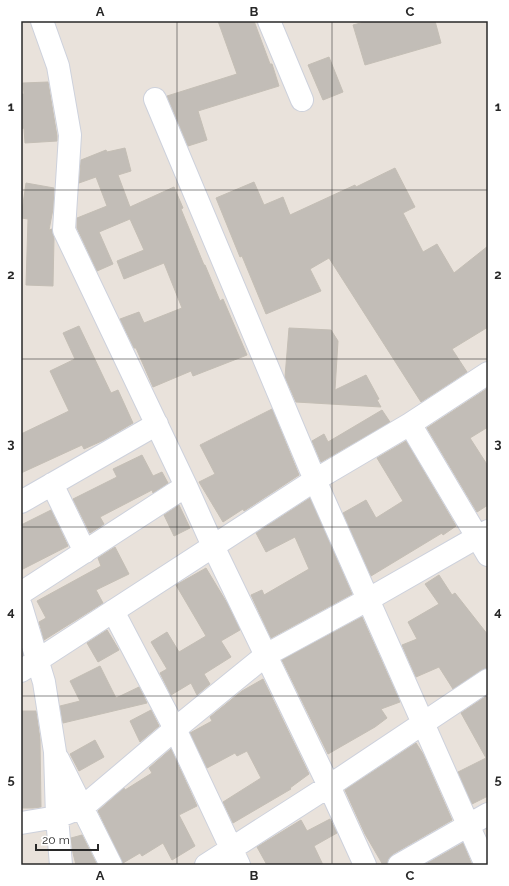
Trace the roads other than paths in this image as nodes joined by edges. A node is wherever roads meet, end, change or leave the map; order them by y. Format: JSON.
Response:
{"nodes":[{"id":1,"x":42,"y":21,"type":"edge"},
{"id":2,"x":268,"y":21,"type":"edge"},
{"id":3,"x":155,"y":99,"type":"dead end"},
{"id":4,"x":302,"y":100,"type":"dead end"},
{"id":5,"x":488,"y":373,"type":"edge"},
{"id":6,"x":157,"y":424,"type":"junction"},
{"id":7,"x":410,"y":424,"type":"junction"},
{"id":8,"x":315,"y":480,"type":"junction"},
{"id":9,"x":52,"y":484,"type":"junction"},
{"id":10,"x":186,"y":486,"type":"junction"},
{"id":11,"x":21,"y":502,"type":"edge"},
{"id":12,"x":485,"y":541,"type":"edge"},
{"id":13,"x":213,"y":546,"type":"junction"},
{"id":14,"x":85,"y":552,"type":"junction"},
{"id":15,"x":21,"y":593,"type":"edge"},
{"id":16,"x":369,"y":599,"type":"junction"},
{"id":17,"x":21,"y":606,"type":"edge"},
{"id":18,"x":113,"y":611,"type":"junction"},
{"id":19,"x":266,"y":655,"type":"junction"},
{"id":20,"x":29,"y":666,"type":"edge"},
{"id":21,"x":488,"y":680,"type":"edge"},
{"id":22,"x":424,"y":723,"type":"junction"},
{"id":23,"x":175,"y":730,"type":"junction"},
{"id":24,"x":55,"y":752,"type":"junction"},
{"id":25,"x":330,"y":786,"type":"junction"},
{"id":26,"x":83,"y":807,"type":"junction"},
{"id":27,"x":488,"y":814,"type":"edge"},
{"id":28,"x":57,"y":816,"type":"junction"},
{"id":29,"x":21,"y":823,"type":"edge"},
{"id":30,"x":467,"y":825,"type":"junction"},
{"id":31,"x":235,"y":856,"type":"edge"},
{"id":32,"x":61,"y":865,"type":"edge"},
{"id":33,"x":111,"y":865,"type":"edge"},
{"id":34,"x":206,"y":865,"type":"edge"},
{"id":35,"x":365,"y":865,"type":"edge"},
{"id":36,"x":399,"y":865,"type":"edge"},
{"id":37,"x":486,"y":865,"type":"edge"}],
"edges":[{"from":1,"to":6,"type":"street"},
{"from":2,"to":4,"type":"street"},
{"from":3,"to":8,"type":"street"},
{"from":5,"to":7,"type":"street"},
{"from":6,"to":9,"type":"street"},
{"from":6,"to":10,"type":"street"},
{"from":7,"to":8,"type":"street"},
{"from":7,"to":12,"type":"street"},
{"from":8,"to":13,"type":"street"},
{"from":8,"to":16,"type":"street"},
{"from":9,"to":11,"type":"street"},
{"from":9,"to":14,"type":"street"},
{"from":10,"to":13,"type":"street"},
{"from":10,"to":14,"type":"street"},
{"from":12,"to":16,"type":"street"},
{"from":13,"to":18,"type":"street"},
{"from":13,"to":19,"type":"street"},
{"from":14,"to":15,"type":"street"},
{"from":16,"to":19,"type":"street"},
{"from":16,"to":22,"type":"street"},
{"from":17,"to":20,"type":"street"},
{"from":18,"to":20,"type":"street"},
{"from":18,"to":23,"type":"street"},
{"from":19,"to":23,"type":"street"},
{"from":19,"to":25,"type":"street"},
{"from":20,"to":24,"type":"street"},
{"from":21,"to":22,"type":"street"},
{"from":22,"to":25,"type":"street"},
{"from":22,"to":30,"type":"street"},
{"from":23,"to":26,"type":"street"},
{"from":23,"to":31,"type":"street"},
{"from":24,"to":26,"type":"street"},
{"from":24,"to":28,"type":"street"},
{"from":25,"to":31,"type":"street"},
{"from":25,"to":35,"type":"street"},
{"from":26,"to":28,"type":"street"},
{"from":26,"to":33,"type":"street"},
{"from":27,"to":30,"type":"street"},
{"from":28,"to":29,"type":"street"},
{"from":28,"to":32,"type":"street"},
{"from":30,"to":36,"type":"street"},
{"from":30,"to":37,"type":"street"},
{"from":31,"to":34,"type":"street"}]}
